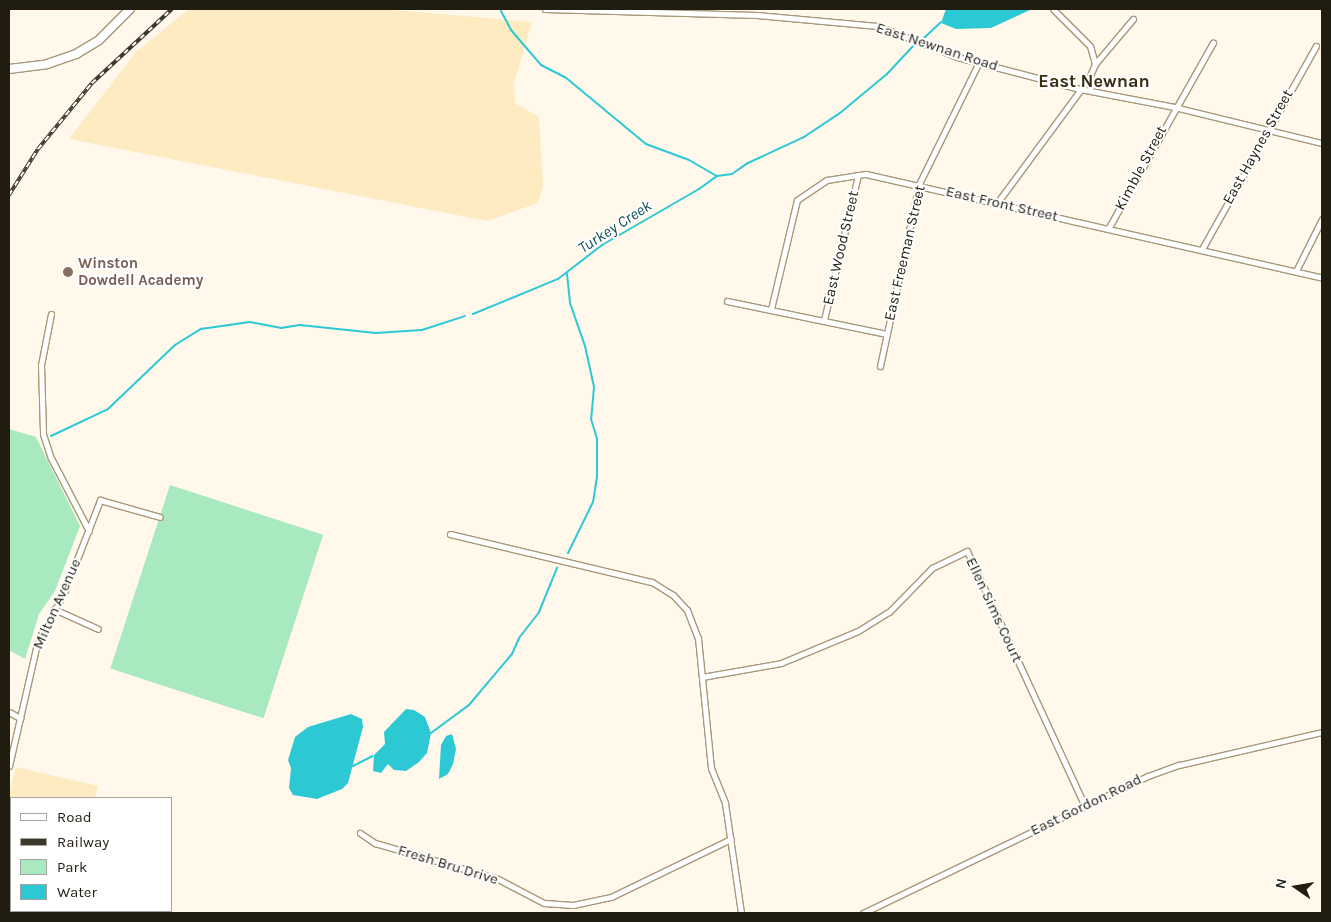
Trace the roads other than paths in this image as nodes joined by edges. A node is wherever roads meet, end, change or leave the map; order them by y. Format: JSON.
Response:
{"nodes":[{"id":1,"x":130,"y":9,"type":"edge"},
{"id":2,"x":545,"y":9,"type":"edge"},
{"id":3,"x":1053,"y":9,"type":"edge"},
{"id":4,"x":1133,"y":18,"type":"dead end"},
{"id":5,"x":1213,"y":43,"type":"dead end"},
{"id":6,"x":1316,"y":46,"type":"dead end"},
{"id":7,"x":979,"y":62,"type":"junction"},
{"id":8,"x":1095,"y":64,"type":"junction"},
{"id":9,"x":9,"y":69,"type":"edge"},
{"id":10,"x":1080,"y":89,"type":"junction"},
{"id":11,"x":1174,"y":107,"type":"junction"},
{"id":12,"x":1266,"y":131,"type":"junction"},
{"id":13,"x":1322,"y":143,"type":"edge"},
{"id":14,"x":858,"y":175,"type":"junction"},
{"id":15,"x":919,"y":184,"type":"junction"},
{"id":16,"x":997,"y":203,"type":"junction"},
{"id":17,"x":1322,"y":220,"type":"edge"},
{"id":18,"x":1108,"y":229,"type":"junction"},
{"id":19,"x":1202,"y":250,"type":"junction"},
{"id":20,"x":1296,"y":271,"type":"junction"},
{"id":21,"x":1322,"y":278,"type":"edge"},
{"id":22,"x":727,"y":302,"type":"dead end"},
{"id":23,"x":771,"y":309,"type":"junction"},
{"id":24,"x":51,"y":314,"type":"dead end"},
{"id":25,"x":824,"y":320,"type":"junction"},
{"id":26,"x":887,"y":334,"type":"junction"},
{"id":27,"x":880,"y":366,"type":"dead end"},
{"id":28,"x":160,"y":517,"type":"dead end"},
{"id":29,"x":89,"y":531,"type":"junction"},
{"id":30,"x":450,"y":534,"type":"dead end"},
{"id":31,"x":54,"y":609,"type":"junction"},
{"id":32,"x":98,"y":630,"type":"dead end"},
{"id":33,"x":702,"y":677,"type":"junction"},
{"id":34,"x":9,"y":712,"type":"edge"},
{"id":35,"x":20,"y":718,"type":"junction"},
{"id":36,"x":1322,"y":732,"type":"edge"},
{"id":37,"x":9,"y":766,"type":"edge"},
{"id":38,"x":1085,"y":806,"type":"junction"},
{"id":39,"x":360,"y":833,"type":"dead end"},
{"id":40,"x":731,"y":839,"type":"junction"},
{"id":41,"x":741,"y":913,"type":"edge"},
{"id":42,"x":863,"y":913,"type":"edge"}],
"edges":[{"from":1,"to":9,"type":"street"},
{"from":2,"to":7,"type":"street","name":"East Newnan Road"},
{"from":3,"to":8,"type":"street"},
{"from":4,"to":8,"type":"street"},
{"from":5,"to":11,"type":"street","name":"Kimble Street"},
{"from":6,"to":12,"type":"street","name":"East Haynes Street"},
{"from":7,"to":10,"type":"street","name":"East Newnan Road"},
{"from":7,"to":15,"type":"street","name":"East Freeman Street"},
{"from":8,"to":10,"type":"street"},
{"from":10,"to":11,"type":"street","name":"East Newnan Road"},
{"from":10,"to":16,"type":"street"},
{"from":11,"to":12,"type":"street","name":"East Newnan Road"},
{"from":11,"to":18,"type":"street","name":"Kimble Street"},
{"from":12,"to":13,"type":"street","name":"East Newnan Road"},
{"from":12,"to":19,"type":"street","name":"East Haynes Street"},
{"from":14,"to":15,"type":"street","name":"East Front Street"},
{"from":14,"to":23,"type":"street","name":"East Front Street"},
{"from":14,"to":25,"type":"street","name":"East Wood Street"},
{"from":15,"to":16,"type":"street","name":"East Front Street"},
{"from":15,"to":26,"type":"street","name":"East Freeman Street"},
{"from":16,"to":18,"type":"street","name":"East Front Street"},
{"from":17,"to":20,"type":"street"},
{"from":18,"to":19,"type":"street","name":"East Front Street"},
{"from":19,"to":20,"type":"street","name":"East Front Street"},
{"from":20,"to":21,"type":"street","name":"East Front Street"},
{"from":22,"to":23,"type":"street"},
{"from":23,"to":25,"type":"street"},
{"from":24,"to":29,"type":"street"},
{"from":25,"to":26,"type":"street"},
{"from":26,"to":27,"type":"street","name":"East Freeman Street"},
{"from":28,"to":29,"type":"street","name":"Milton Avenue"},
{"from":29,"to":31,"type":"street","name":"Milton Avenue"},
{"from":30,"to":33,"type":"street"},
{"from":31,"to":32,"type":"street"},
{"from":31,"to":35,"type":"street","name":"Milton Avenue"},
{"from":33,"to":38,"type":"street","name":"Ellen Sims Court"},
{"from":33,"to":40,"type":"street"},
{"from":34,"to":35,"type":"street"},
{"from":35,"to":37,"type":"street","name":"Milton Avenue"},
{"from":36,"to":38,"type":"street","name":"East Gordon Road"},
{"from":38,"to":42,"type":"street","name":"East Gordon Road"},
{"from":39,"to":40,"type":"street","name":"Fresh Bru Drive"},
{"from":40,"to":41,"type":"street"}]}
